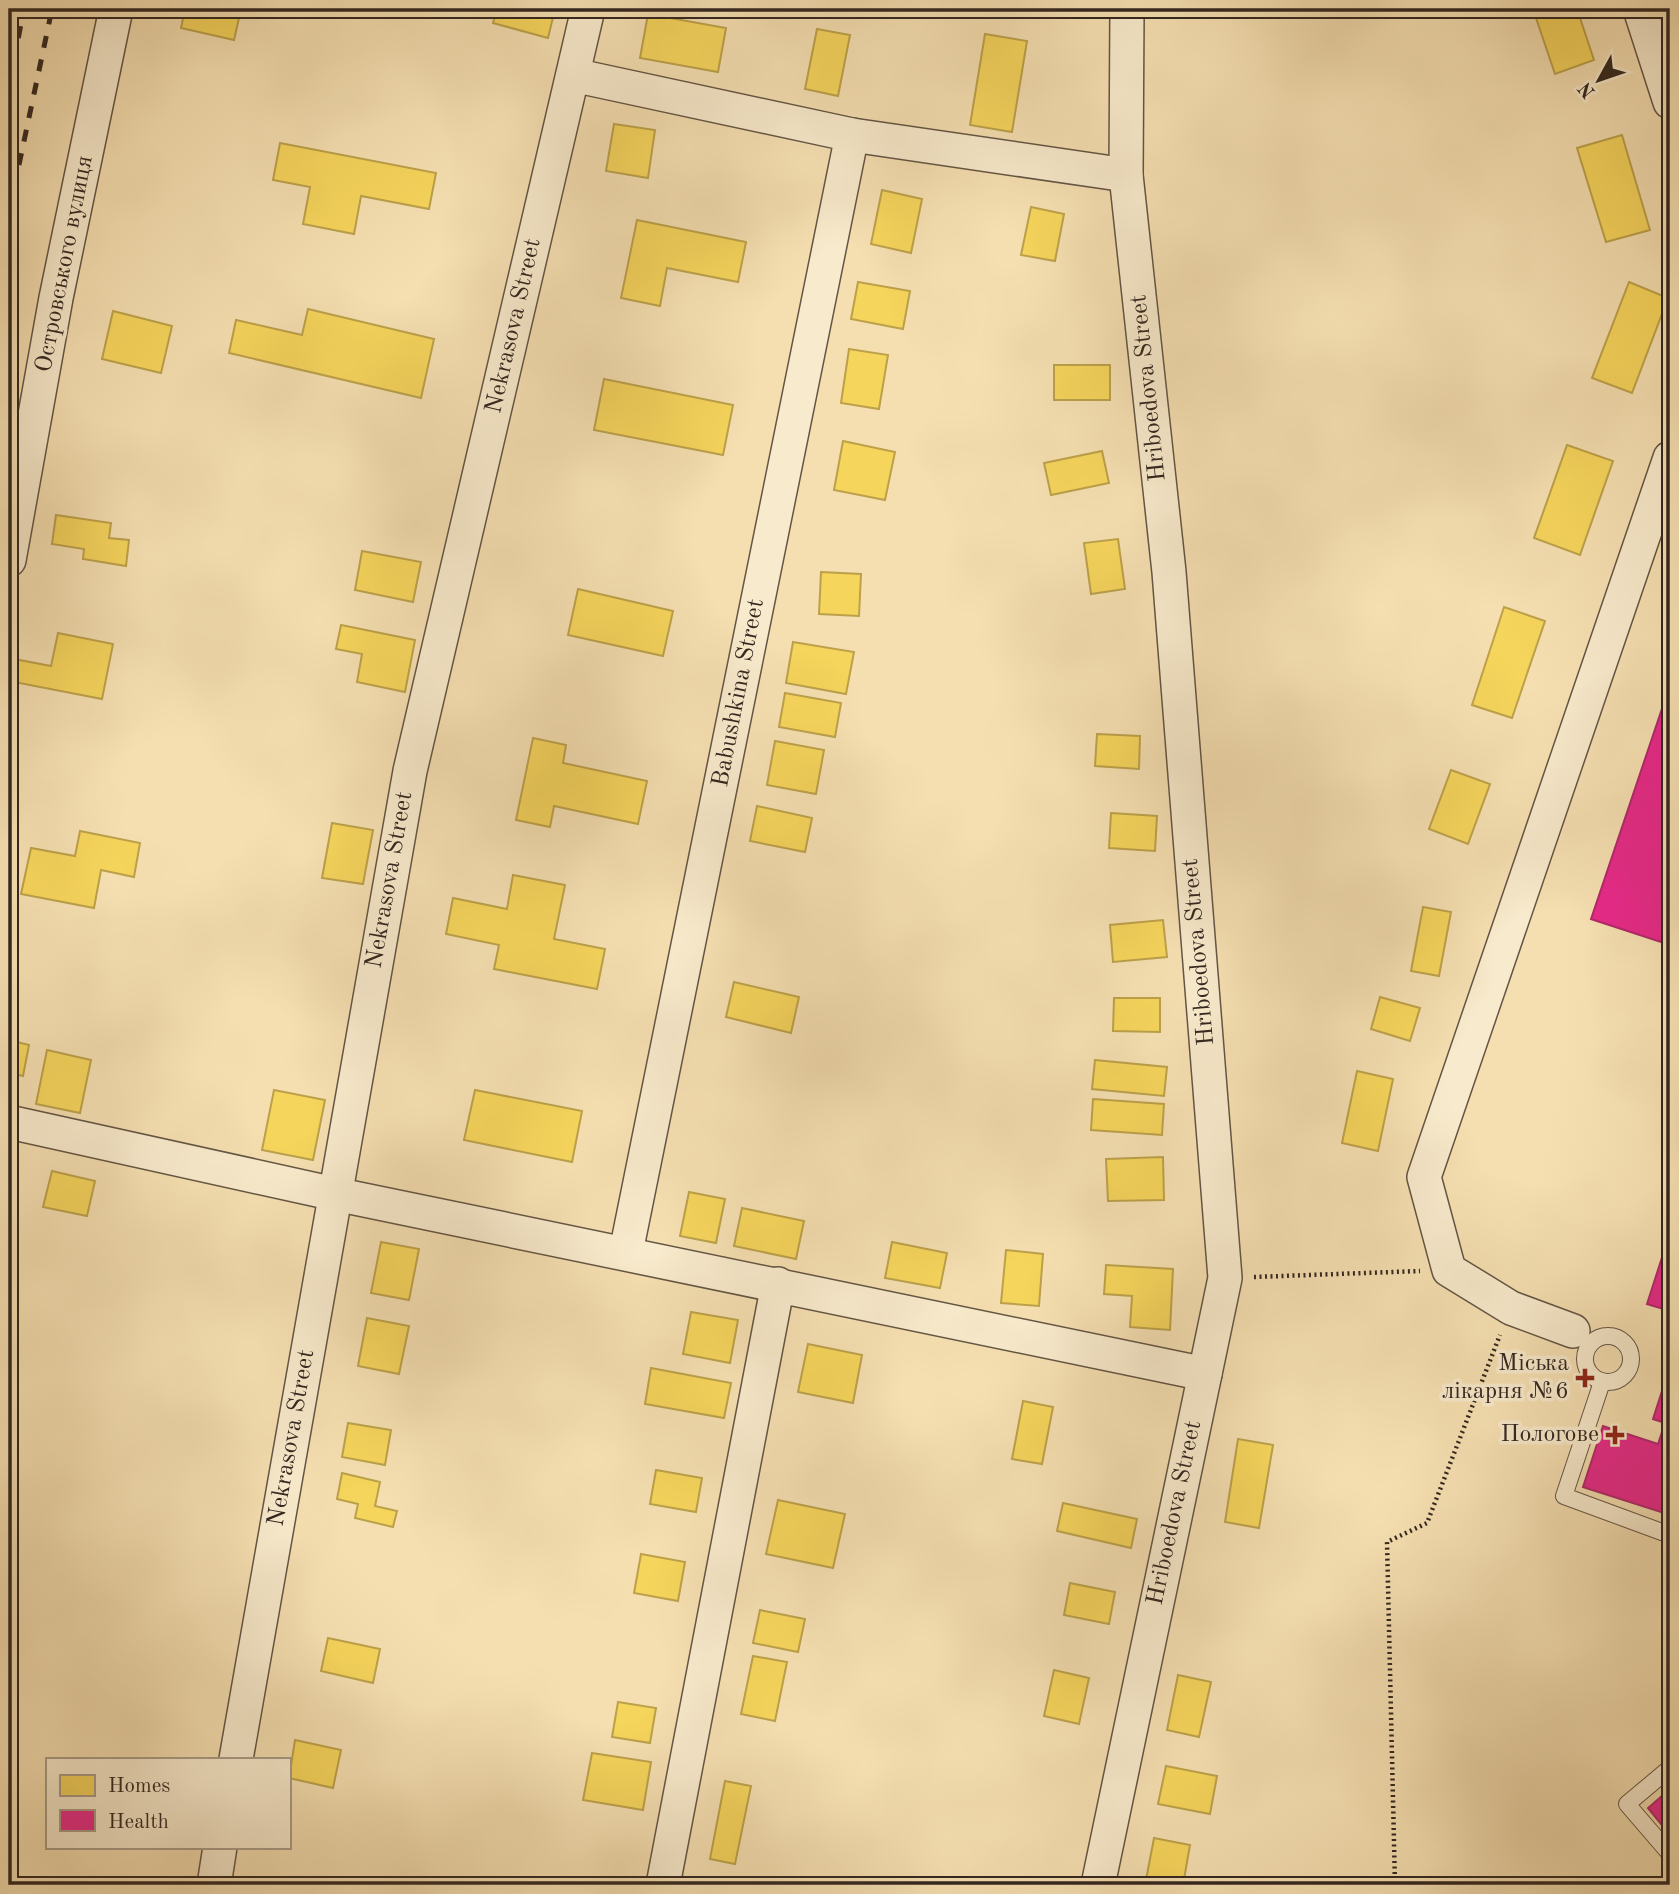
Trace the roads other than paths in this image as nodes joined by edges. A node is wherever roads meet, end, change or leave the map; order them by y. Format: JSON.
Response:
{"nodes":[{"id":1,"x":116,"y":9,"type":"edge"},
{"id":2,"x":588,"y":9,"type":"edge"},
{"id":3,"x":1127,"y":9,"type":"edge"},
{"id":4,"x":1640,"y":9,"type":"edge"},
{"id":5,"x":573,"y":75,"type":"junction"},
{"id":6,"x":1670,"y":102,"type":"edge"},
{"id":7,"x":852,"y":135,"type":"junction"},
{"id":8,"x":1126,"y":175,"type":"junction"},
{"id":9,"x":1670,"y":458,"type":"edge"},
{"id":10,"x":9,"y":560,"type":"edge"},
{"id":11,"x":9,"y":1122,"type":"edge"},
{"id":12,"x":335,"y":1194,"type":"junction"},
{"id":13,"x":626,"y":1252,"type":"junction"},
{"id":14,"x":778,"y":1284,"type":"junction"},
{"id":15,"x":1583,"y":1337,"type":"junction"},
{"id":16,"x":1205,"y":1374,"type":"junction"},
{"id":17,"x":1602,"y":1382,"type":"junction"},
{"id":18,"x":1670,"y":1535,"type":"edge"},
{"id":19,"x":236,"y":1758,"type":"edge"},
{"id":20,"x":1670,"y":1768,"type":"edge"},
{"id":21,"x":220,"y":1848,"type":"edge"},
{"id":22,"x":1670,"y":1854,"type":"edge"},
{"id":23,"x":214,"y":1885,"type":"edge"},
{"id":24,"x":663,"y":1885,"type":"edge"},
{"id":25,"x":1098,"y":1885,"type":"edge"}],
"edges":[{"from":1,"to":10,"type":"street","name":"Островського вулиця"},
{"from":2,"to":5,"type":"street","name":"Nekrasova Street"},
{"from":3,"to":8,"type":"street","name":"Hriboedova Street"},
{"from":4,"to":6,"type":"street"},
{"from":5,"to":7,"type":"street"},
{"from":5,"to":12,"type":"street","name":"Nekrasova Street"},
{"from":7,"to":8,"type":"street"},
{"from":7,"to":13,"type":"street","name":"Babushkina Street"},
{"from":8,"to":16,"type":"street","name":"Hriboedova Street"},
{"from":9,"to":15,"type":"street"},
{"from":11,"to":12,"type":"street"},
{"from":12,"to":13,"type":"street"},
{"from":12,"to":19,"type":"street","name":"Nekrasova Street"},
{"from":13,"to":14,"type":"street"},
{"from":14,"to":16,"type":"street"},
{"from":14,"to":24,"type":"street"},
{"from":15,"to":17,"type":"lane"},
{"from":15,"to":17,"type":"lane"},
{"from":16,"to":25,"type":"street","name":"Hriboedova Street"},
{"from":17,"to":18,"type":"lane"},
{"from":20,"to":22,"type":"lane"},
{"from":21,"to":23,"type":"street"}]}
